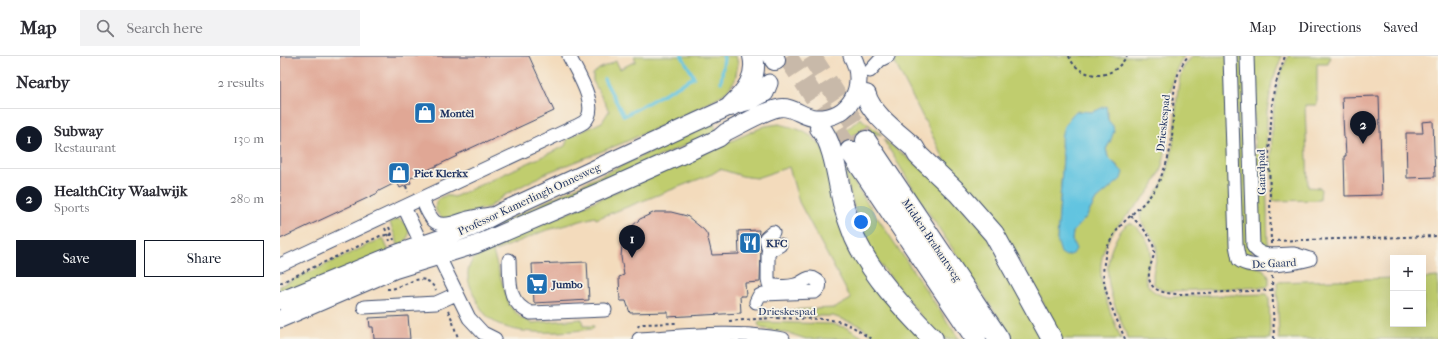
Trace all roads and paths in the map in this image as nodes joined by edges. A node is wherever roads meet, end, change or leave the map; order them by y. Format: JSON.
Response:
{"nodes":[{"id":1,"x":569,"y":56,"type":"edge"},
{"id":2,"x":753,"y":56,"type":"edge"},
{"id":3,"x":852,"y":56,"type":"edge"},
{"id":4,"x":888,"y":56,"type":"edge"},
{"id":5,"x":1069,"y":56,"type":"edge"},
{"id":6,"x":1127,"y":56,"type":"edge"},
{"id":7,"x":1188,"y":56,"type":"edge"},
{"id":8,"x":1230,"y":56,"type":"edge"},
{"id":9,"x":1247,"y":56,"type":"edge"},
{"id":10,"x":1285,"y":56,"type":"edge"},
{"id":11,"x":775,"y":57,"type":"edge"},
{"id":12,"x":867,"y":64,"type":"edge"},
{"id":13,"x":769,"y":83,"type":"junction"},
{"id":14,"x":860,"y":99,"type":"junction"},
{"id":15,"x":731,"y":106,"type":"junction"},
{"id":16,"x":782,"y":113,"type":"junction"},
{"id":17,"x":820,"y":128,"type":"junction"},
{"id":18,"x":422,"y":199,"type":"junction"},
{"id":19,"x":404,"y":207,"type":"junction"},
{"id":20,"x":504,"y":211,"type":"junction"},
{"id":21,"x":1131,"y":216,"type":"junction"},
{"id":22,"x":773,"y":232,"type":"dead end"},
{"id":23,"x":393,"y":235,"type":"dead end"},
{"id":24,"x":1438,"y":236,"type":"edge"},
{"id":25,"x":443,"y":238,"type":"junction"},
{"id":26,"x":1271,"y":241,"type":"junction"},
{"id":27,"x":422,"y":245,"type":"junction"},
{"id":28,"x":439,"y":257,"type":"junction"},
{"id":29,"x":509,"y":260,"type":"dead end"},
{"id":30,"x":1271,"y":260,"type":"junction"},
{"id":31,"x":280,"y":265,"type":"edge"},
{"id":32,"x":280,"y":283,"type":"edge"},
{"id":33,"x":1272,"y":290,"type":"junction"},
{"id":34,"x":456,"y":294,"type":"junction"},
{"id":35,"x":280,"y":301,"type":"edge"},
{"id":36,"x":756,"y":302,"type":"dead end"},
{"id":37,"x":364,"y":307,"type":"dead end"},
{"id":38,"x":605,"y":310,"type":"dead end"},
{"id":39,"x":280,"y":319,"type":"edge"},
{"id":40,"x":727,"y":321,"type":"dead end"},
{"id":41,"x":481,"y":336,"type":"edge"},
{"id":42,"x":668,"y":338,"type":"edge"},
{"id":43,"x":495,"y":339,"type":"edge"},
{"id":44,"x":639,"y":339,"type":"edge"},
{"id":45,"x":783,"y":339,"type":"edge"},
{"id":46,"x":871,"y":339,"type":"edge"},
{"id":47,"x":933,"y":339,"type":"edge"},
{"id":48,"x":976,"y":339,"type":"edge"},
{"id":49,"x":999,"y":339,"type":"edge"},
{"id":50,"x":1052,"y":339,"type":"edge"},
{"id":51,"x":1125,"y":339,"type":"edge"},
{"id":52,"x":1274,"y":339,"type":"edge"}],
"edges":[{"from":1,"to":18,"type":"street"},
{"from":2,"to":15,"type":"highway"},
{"from":3,"to":14,"type":"main road"},
{"from":4,"to":12,"type":"street"},
{"from":5,"to":6,"type":"path"},
{"from":7,"to":21,"type":"path","name":"Drieskespad"},
{"from":8,"to":30,"type":"street","name":"De Gaard"},
{"from":9,"to":30,"type":"street","name":"De Gaard"},
{"from":10,"to":26,"type":"path","name":"Gaardpad"},
{"from":11,"to":13,"type":"main road"},
{"from":12,"to":14,"type":"main road"},
{"from":13,"to":15,"type":"main road","name":"Professor Kamerlingh Onnesweg"},
{"from":13,"to":16,"type":"main road"},
{"from":14,"to":16,"type":"main road"},
{"from":14,"to":17,"type":"main road"},
{"from":14,"to":50,"type":"highway"},
{"from":15,"to":20,"type":"main road","name":"Professor Kamerlingh Onnesweg"},
{"from":16,"to":17,"type":"main road"},
{"from":16,"to":28,"type":"main road","name":"Professor Kamerlingh Onnesweg"},
{"from":17,"to":47,"type":"highway"},
{"from":18,"to":19,"type":"street"},
{"from":18,"to":20,"type":"street"},
{"from":19,"to":27,"type":"street"},
{"from":19,"to":31,"type":"street"},
{"from":20,"to":25,"type":"main road","name":"Professor Kamerlingh Onnesweg"},
{"from":21,"to":33,"type":"path"},
{"from":21,"to":51,"type":"path","name":"Drieskespad"},
{"from":22,"to":36,"type":"street"},
{"from":23,"to":32,"type":"path"},
{"from":24,"to":26,"type":"path"},
{"from":25,"to":27,"type":"main road","name":"Professor Kamerlingh Onnesweg"},
{"from":25,"to":28,"type":"street"},
{"from":26,"to":30,"type":"path","name":"Gaardpad"},
{"from":27,"to":28,"type":"street"},
{"from":27,"to":35,"type":"main road","name":"Professor Kamerlingh Onnesweg"},
{"from":28,"to":34,"type":"street"},
{"from":28,"to":39,"type":"main road","name":"Professor Kamerlingh Onnesweg"},
{"from":29,"to":38,"type":"street"},
{"from":30,"to":33,"type":"path","name":"Gaardpad"},
{"from":33,"to":52,"type":"path","name":"Gaardpad"},
{"from":34,"to":37,"type":"street"},
{"from":34,"to":41,"type":"street"},
{"from":40,"to":46,"type":"path","name":"Drieskespad"},
{"from":41,"to":43,"type":"street"},
{"from":42,"to":44,"type":"street"},
{"from":42,"to":45,"type":"street"},
{"from":48,"to":49,"type":"highway","name":"Midden-Brabantweg"}]}
